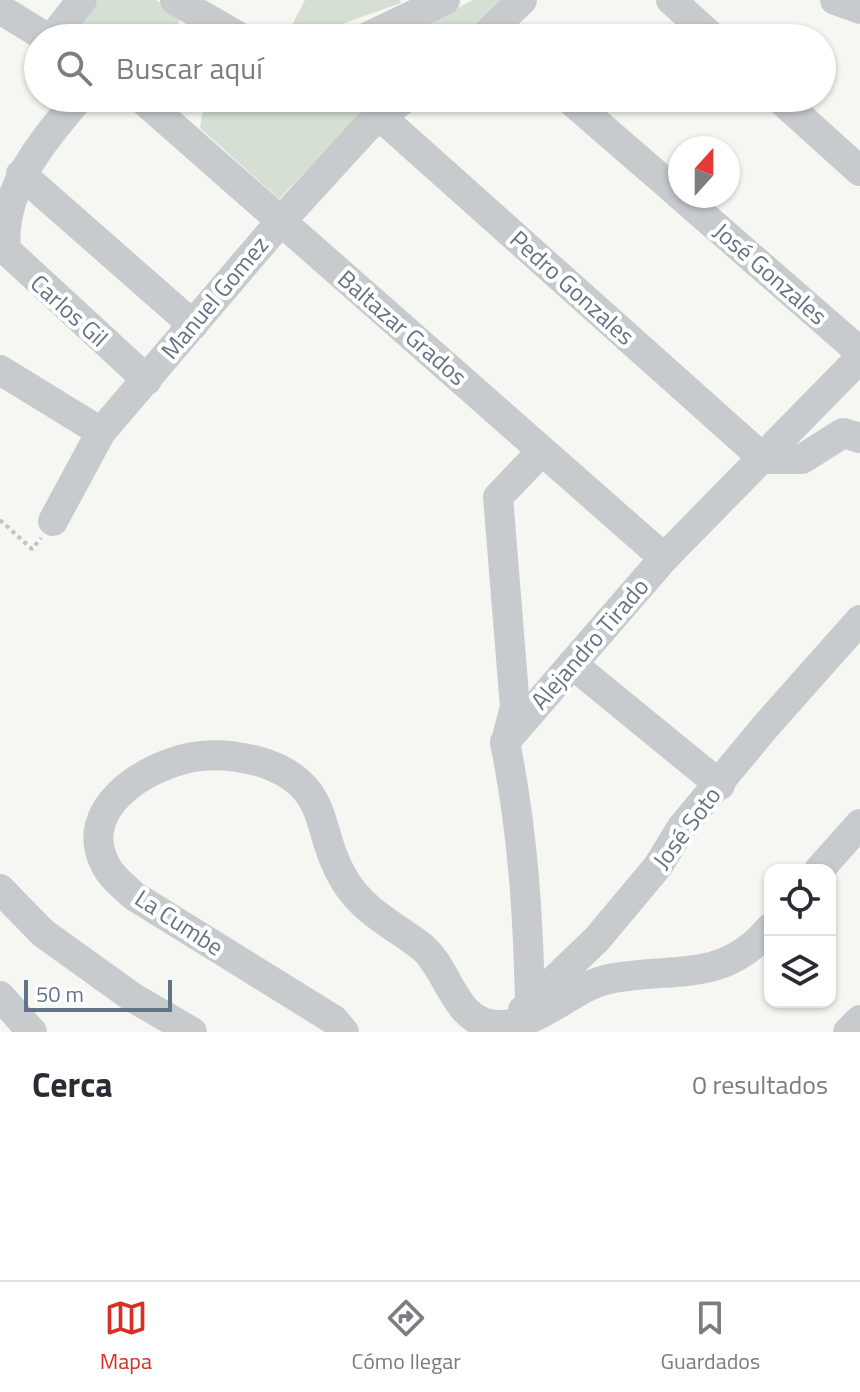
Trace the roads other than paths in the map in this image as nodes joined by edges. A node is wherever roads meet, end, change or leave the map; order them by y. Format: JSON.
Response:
{"nodes":[{"id":1,"x":82,"y":0,"type":"edge"},
{"id":2,"x":175,"y":0,"type":"edge"},
{"id":3,"x":522,"y":0,"type":"edge"},
{"id":4,"x":835,"y":0,"type":"edge"},
{"id":5,"x":677,"y":1,"type":"edge"},
{"id":6,"x":435,"y":2,"type":"edge"},
{"id":7,"x":0,"y":9,"type":"edge"},
{"id":8,"x":860,"y":9,"type":"edge"},
{"id":9,"x":26,"y":24,"type":"edge"},
{"id":10,"x":62,"y":24,"type":"edge"},
{"id":11,"x":217,"y":24,"type":"edge"},
{"id":12,"x":392,"y":24,"type":"edge"},
{"id":13,"x":501,"y":24,"type":"edge"},
{"id":14,"x":699,"y":24,"type":"edge"},
{"id":15,"x":67,"y":112,"type":"edge"},
{"id":16,"x":157,"y":112,"type":"edge"},
{"id":17,"x":387,"y":112,"type":"edge"},
{"id":18,"x":584,"y":112,"type":"edge"},
{"id":19,"x":795,"y":112,"type":"edge"},
{"id":20,"x":381,"y":117,"type":"junction"},
{"id":21,"x":860,"y":171,"type":"edge"},
{"id":22,"x":21,"y":174,"type":"junction"},
{"id":23,"x":668,"y":186,"type":"edge"},
{"id":24,"x":694,"y":208,"type":"edge"},
{"id":25,"x":281,"y":221,"type":"junction"},
{"id":26,"x":193,"y":325,"type":"junction"},
{"id":27,"x":860,"y":352,"type":"edge"},
{"id":28,"x":860,"y":358,"type":"edge"},
{"id":29,"x":0,"y":370,"type":"edge"},
{"id":30,"x":147,"y":380,"type":"junction"},
{"id":31,"x":101,"y":432,"type":"junction"},
{"id":32,"x":860,"y":438,"type":"edge"},
{"id":33,"x":542,"y":451,"type":"junction"},
{"id":34,"x":764,"y":459,"type":"junction"},
{"id":35,"x":53,"y":521,"type":"road end"},
{"id":36,"x":664,"y":558,"type":"junction"},
{"id":37,"x":860,"y":620,"type":"edge"},
{"id":38,"x":572,"y":664,"type":"junction"},
{"id":39,"x":505,"y":742,"type":"junction"},
{"id":40,"x":720,"y":785,"type":"junction"},
{"id":41,"x":860,"y":824,"type":"edge"},
{"id":42,"x":824,"y":864,"type":"edge"},
{"id":43,"x":0,"y":889,"type":"edge"},
{"id":44,"x":764,"y":934,"type":"edge"},
{"id":45,"x":0,"y":996,"type":"edge"},
{"id":46,"x":530,"y":1004,"type":"junction"},
{"id":47,"x":860,"y":1020,"type":"edge"},
{"id":48,"x":486,"y":1027,"type":"edge"},
{"id":49,"x":32,"y":1032,"type":"edge"},
{"id":50,"x":192,"y":1032,"type":"edge"},
{"id":51,"x":344,"y":1032,"type":"edge"},
{"id":52,"x":848,"y":1032,"type":"edge"}],
"edges":[{"from":1,"to":10,"type":"street"},
{"from":2,"to":11,"type":"street"},
{"from":3,"to":13,"type":"street"},
{"from":4,"to":8,"type":"street"},
{"from":5,"to":14,"type":"street"},
{"from":6,"to":12,"type":"street"},
{"from":7,"to":9,"type":"street"},
{"from":15,"to":22,"type":"street"},
{"from":16,"to":25,"type":"street","name":"Baltazar Grados"},
{"from":17,"to":20,"type":"street","name":"Manuel Gomez"},
{"from":18,"to":23,"type":"street","name":"José Gonzales"},
{"from":19,"to":21,"type":"street"},
{"from":20,"to":25,"type":"street","name":"Manuel Gomez"},
{"from":20,"to":34,"type":"street","name":"Pedro Gonzales"},
{"from":22,"to":26,"type":"street"},
{"from":22,"to":30,"type":"street","name":"Carlos Gil"},
{"from":24,"to":27,"type":"street","name":"José Gonzales"},
{"from":25,"to":26,"type":"street","name":"Manuel Gomez"},
{"from":25,"to":33,"type":"street","name":"Baltazar Grados"},
{"from":26,"to":30,"type":"street","name":"Manuel Gomez"},
{"from":28,"to":34,"type":"street","name":"Alejandro Tirado"},
{"from":29,"to":31,"type":"street"},
{"from":30,"to":31,"type":"street","name":"Manuel Gomez"},
{"from":31,"to":35,"type":"street","name":"Manuel Gomez"},
{"from":32,"to":34,"type":"street"},
{"from":33,"to":36,"type":"street","name":"Baltazar Grados"},
{"from":33,"to":39,"type":"street"},
{"from":34,"to":36,"type":"street","name":"Alejandro Tirado"},
{"from":36,"to":38,"type":"street","name":"Alejandro Tirado"},
{"from":37,"to":40,"type":"street","name":"José Soto"},
{"from":38,"to":39,"type":"street","name":"Alejandro Tirado"},
{"from":38,"to":40,"type":"street"},
{"from":39,"to":46,"type":"street"},
{"from":40,"to":46,"type":"street","name":"José Soto"},
{"from":41,"to":42,"type":"street"},
{"from":43,"to":50,"type":"street"},
{"from":44,"to":48,"type":"street"},
{"from":45,"to":49,"type":"street"},
{"from":46,"to":48,"type":"street","name":"José Soto"},
{"from":47,"to":52,"type":"street"},
{"from":48,"to":51,"type":"street","name":"La Cumbe"}]}
